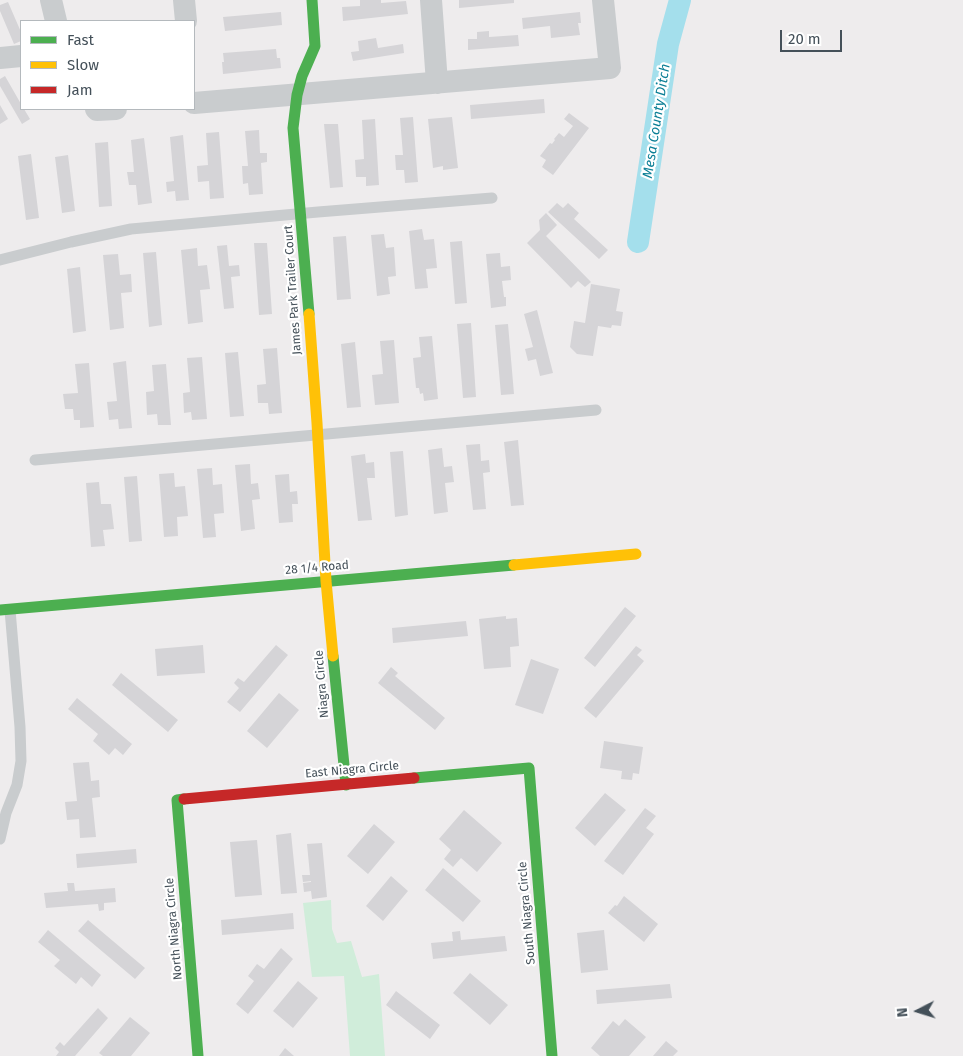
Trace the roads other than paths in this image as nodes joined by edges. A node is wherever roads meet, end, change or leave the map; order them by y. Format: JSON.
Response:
{"nodes":[{"id":1,"x":51,"y":0,"type":"edge"},
{"id":2,"x":184,"y":0,"type":"edge"},
{"id":3,"x":312,"y":0,"type":"edge"},
{"id":4,"x":430,"y":0,"type":"edge"},
{"id":5,"x":604,"y":0,"type":"edge"},
{"id":6,"x":56,"y":20,"type":"edge"},
{"id":7,"x":186,"y":20,"type":"edge"},
{"id":8,"x":20,"y":56,"type":"edge"},
{"id":9,"x":0,"y":58,"type":"edge"},
{"id":10,"x":437,"y":83,"type":"junction"},
{"id":11,"x":297,"y":95,"type":"junction"},
{"id":12,"x":195,"y":103,"type":"edge"},
{"id":13,"x":492,"y":198,"type":"dead end"},
{"id":14,"x":301,"y":214,"type":"junction"},
{"id":15,"x":0,"y":260,"type":"edge"},
{"id":16,"x":596,"y":410,"type":"dead end"},
{"id":17,"x":318,"y":435,"type":"junction"},
{"id":18,"x":35,"y":460,"type":"dead end"},
{"id":19,"x":636,"y":554,"type":"dead end"},
{"id":20,"x":326,"y":581,"type":"junction"},
{"id":21,"x":5,"y":609,"type":"edge"},
{"id":22,"x":529,"y":768,"type":"joint"},
{"id":23,"x":346,"y":784,"type":"junction"},
{"id":24,"x":177,"y":800,"type":"joint"},
{"id":25,"x":0,"y":839,"type":"edge"},
{"id":26,"x":198,"y":1056,"type":"edge"},
{"id":27,"x":552,"y":1056,"type":"edge"}],
"edges":[{"from":1,"to":6,"type":"street"},
{"from":2,"to":7,"type":"street"},
{"from":3,"to":11,"type":"street","name":"James Park Trailer Court"},
{"from":4,"to":10,"type":"street"},
{"from":5,"to":10,"type":"street"},
{"from":8,"to":9,"type":"street"},
{"from":10,"to":11,"type":"street"},
{"from":11,"to":12,"type":"street"},
{"from":11,"to":14,"type":"street","name":"James Park Trailer Court"},
{"from":13,"to":14,"type":"lane"},
{"from":14,"to":15,"type":"lane"},
{"from":14,"to":17,"type":"street","name":"James Park Trailer Court"},
{"from":16,"to":17,"type":"lane"},
{"from":17,"to":18,"type":"lane"},
{"from":17,"to":20,"type":"street","name":"James Park Trailer Court"},
{"from":19,"to":20,"type":"street","name":"28 1/4 Road"},
{"from":20,"to":21,"type":"street","name":"28 1/4 Road"},
{"from":20,"to":23,"type":"street","name":"Niagra Circle"},
{"from":21,"to":25,"type":"lane"},
{"from":22,"to":23,"type":"street","name":"East Niagra Circle"},
{"from":22,"to":27,"type":"street","name":"South Niagra Circle"},
{"from":23,"to":24,"type":"street","name":"East Niagra Circle"},
{"from":24,"to":26,"type":"street","name":"North Niagra Circle"}]}
